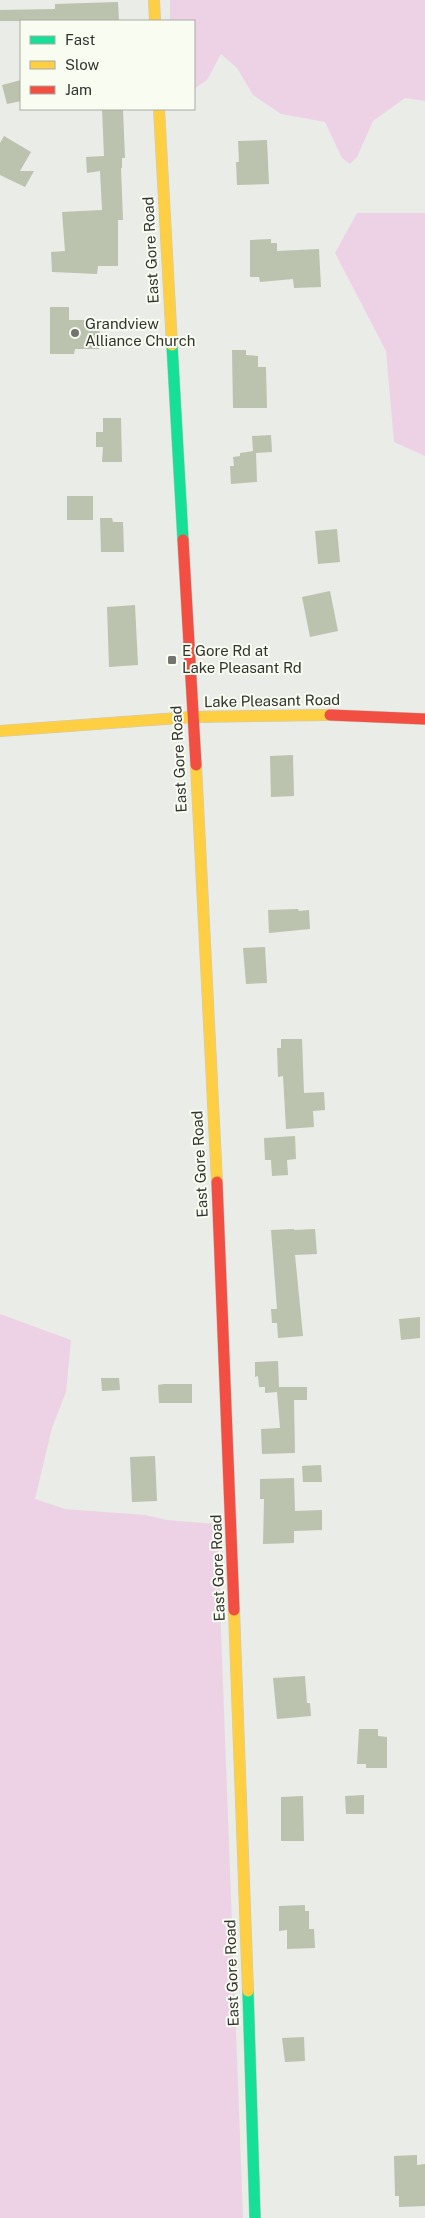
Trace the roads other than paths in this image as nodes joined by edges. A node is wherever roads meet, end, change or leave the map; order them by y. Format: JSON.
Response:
{"nodes":[{"id":1,"x":154,"y":0,"type":"edge"},
{"id":2,"x":155,"y":20,"type":"edge"},
{"id":3,"x":159,"y":110,"type":"edge"},
{"id":4,"x":192,"y":717,"type":"junction"},
{"id":5,"x":425,"y":719,"type":"edge"},
{"id":6,"x":0,"y":732,"type":"edge"},
{"id":7,"x":255,"y":2218,"type":"edge"}],
"edges":[{"from":1,"to":2,"type":"street"},
{"from":3,"to":4,"type":"street","name":"East Gore Road"},
{"from":4,"to":5,"type":"street","name":"Lake Pleasant Road"},
{"from":4,"to":6,"type":"street","name":"Lake Pleasant Road"},
{"from":4,"to":7,"type":"street","name":"East Gore Road"}]}
